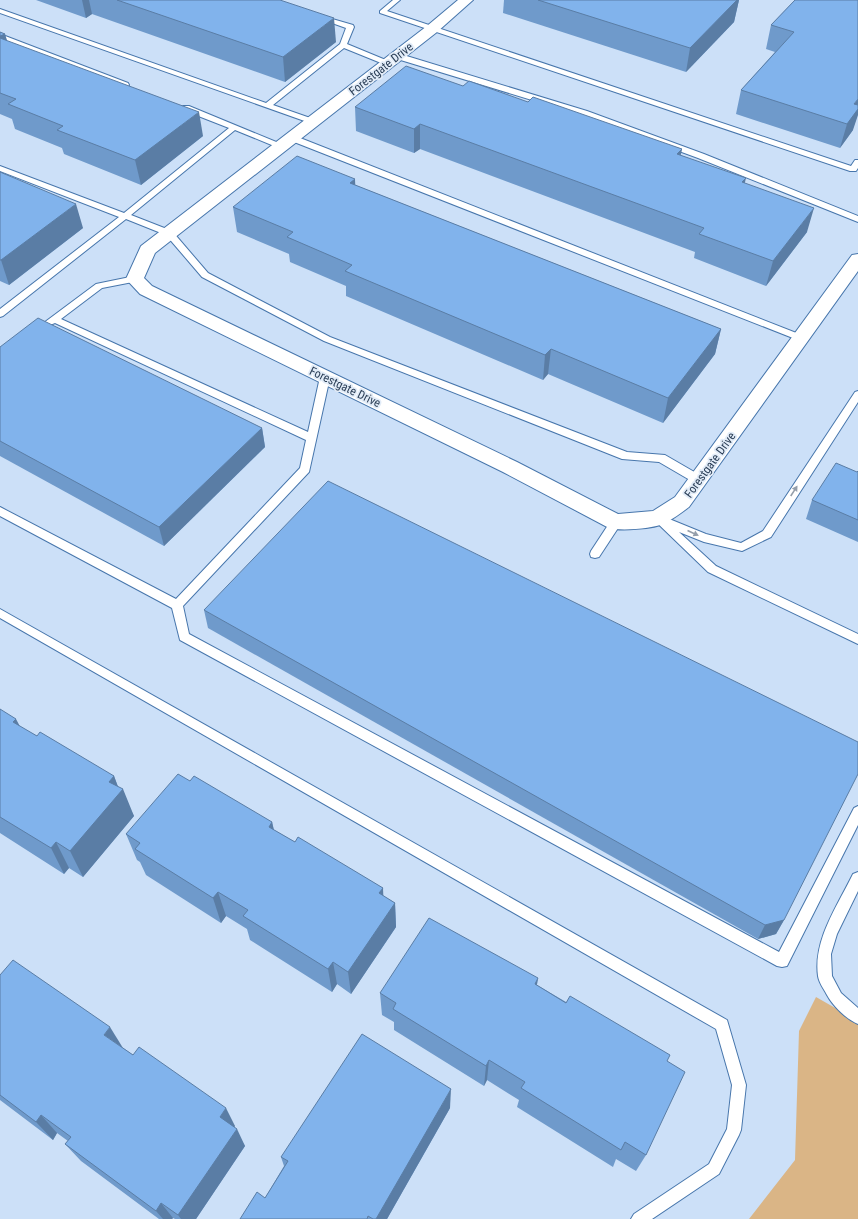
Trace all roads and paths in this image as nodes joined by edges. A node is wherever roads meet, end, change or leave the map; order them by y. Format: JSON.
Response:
{"nodes":[{"id":1,"x":397,"y":0,"type":"edge"},
{"id":2,"x":466,"y":0,"type":"edge"},
{"id":3,"x":0,"y":11,"type":"edge"},
{"id":4,"x":312,"y":15,"type":"edge"},
{"id":5,"x":432,"y":29,"type":"junction"},
{"id":6,"x":0,"y":36,"type":"edge"},
{"id":7,"x":343,"y":45,"type":"junction"},
{"id":8,"x":393,"y":60,"type":"junction"},
{"id":9,"x":131,"y":87,"type":"edge"},
{"id":10,"x":175,"y":104,"type":"edge"},
{"id":11,"x":268,"y":106,"type":"junction"},
{"id":12,"x":313,"y":122,"type":"junction"},
{"id":13,"x":234,"y":127,"type":"junction"},
{"id":14,"x":287,"y":142,"type":"junction"},
{"id":15,"x":858,"y":162,"type":"edge"},
{"id":16,"x":0,"y":168,"type":"edge"},
{"id":17,"x":125,"y":216,"type":"junction"},
{"id":18,"x":858,"y":219,"type":"edge"},
{"id":19,"x":170,"y":233,"type":"junction"},
{"id":20,"x":858,"y":259,"type":"edge"},
{"id":21,"x":135,"y":278,"type":"junction"},
{"id":22,"x":0,"y":314,"type":"edge"},
{"id":23,"x":54,"y":319,"type":"junction"},
{"id":24,"x":42,"y":328,"type":"edge"},
{"id":25,"x":801,"y":338,"type":"junction"},
{"id":26,"x":325,"y":377,"type":"junction"},
{"id":27,"x":858,"y":394,"type":"edge"},
{"id":28,"x":312,"y":438,"type":"junction"},
{"id":29,"x":699,"y":480,"type":"junction"},
{"id":30,"x":0,"y":511,"type":"edge"},
{"id":31,"x":657,"y":518,"type":"junction"},
{"id":32,"x":616,"y":522,"type":"junction"},
{"id":33,"x":595,"y":554,"type":"dead end"},
{"id":34,"x":177,"y":605,"type":"junction"},
{"id":35,"x":0,"y":613,"type":"edge"},
{"id":36,"x":858,"y":639,"type":"edge"},
{"id":37,"x":858,"y":812,"type":"edge"},
{"id":38,"x":858,"y":878,"type":"edge"},
{"id":39,"x":858,"y":1017,"type":"edge"},
{"id":40,"x":639,"y":1219,"type":"edge"}],
"edges":[{"from":1,"to":5,"type":"lane"},
{"from":2,"to":5,"type":"street","name":"Forestgate Drive"},
{"from":3,"to":11,"type":"lane"},
{"from":4,"to":7,"type":"lane"},
{"from":5,"to":8,"type":"street","name":"Forestgate Drive"},
{"from":5,"to":15,"type":"lane"},
{"from":6,"to":9,"type":"lane"},
{"from":7,"to":8,"type":"lane"},
{"from":7,"to":11,"type":"lane"},
{"from":8,"to":12,"type":"street","name":"Forestgate Drive"},
{"from":8,"to":18,"type":"lane"},
{"from":10,"to":13,"type":"lane"},
{"from":11,"to":12,"type":"lane"},
{"from":12,"to":14,"type":"street","name":"Forestgate Drive"},
{"from":13,"to":14,"type":"lane"},
{"from":13,"to":17,"type":"lane"},
{"from":14,"to":19,"type":"street","name":"Forestgate Drive"},
{"from":14,"to":25,"type":"lane"},
{"from":16,"to":17,"type":"lane"},
{"from":17,"to":19,"type":"lane"},
{"from":17,"to":22,"type":"lane"},
{"from":19,"to":21,"type":"street","name":"Forestgate Drive"},
{"from":19,"to":29,"type":"lane"},
{"from":20,"to":25,"type":"street","name":"Forestgate Drive"},
{"from":21,"to":23,"type":"lane"},
{"from":21,"to":26,"type":"street","name":"Forestgate Drive"},
{"from":23,"to":24,"type":"lane"},
{"from":23,"to":28,"type":"lane"},
{"from":25,"to":29,"type":"street","name":"Forestgate Drive"},
{"from":26,"to":28,"type":"lane"},
{"from":26,"to":32,"type":"street","name":"Forestgate Drive"},
{"from":31,"to":27,"type":"lane","one_way":true},
{"from":28,"to":34,"type":"lane"},
{"from":29,"to":31,"type":"street","name":"Forestgate Drive"},
{"from":30,"to":34,"type":"lane"},
{"from":31,"to":32,"type":"street","name":"Forestgate Drive"},
{"from":31,"to":36,"type":"lane"},
{"from":32,"to":33,"type":"lane"},
{"from":34,"to":37,"type":"lane"},
{"from":35,"to":40,"type":"lane"},
{"from":38,"to":39,"type":"lane"}]}
